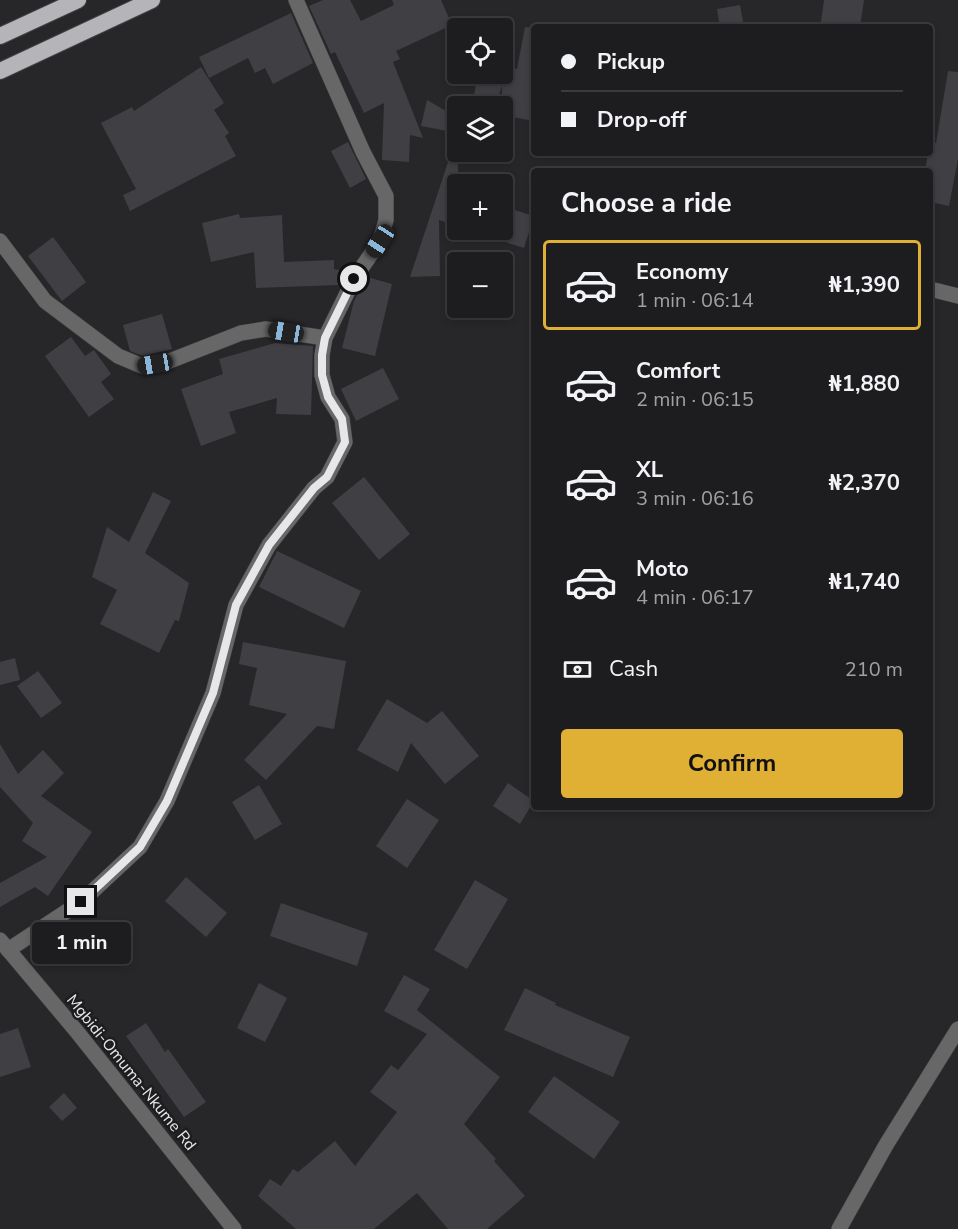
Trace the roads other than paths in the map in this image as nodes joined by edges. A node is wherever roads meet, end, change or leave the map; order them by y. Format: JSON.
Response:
{"nodes":[{"id":1,"x":78,"y":0,"type":"edge"},
{"id":2,"x":152,"y":0,"type":"edge"},
{"id":3,"x":296,"y":0,"type":"edge"},
{"id":4,"x":0,"y":36,"type":"edge"},
{"id":5,"x":0,"y":71,"type":"edge"},
{"id":6,"x":0,"y":241,"type":"edge"},
{"id":7,"x":933,"y":290,"type":"edge"},
{"id":8,"x":958,"y":296,"type":"edge"},
{"id":9,"x":325,"y":338,"type":"junction"},
{"id":10,"x":4,"y":945,"type":"edge"},
{"id":11,"x":958,"y":1029,"type":"edge"},
{"id":12,"x":234,"y":1229,"type":"edge"},
{"id":13,"x":839,"y":1229,"type":"edge"}],
"edges":[{"from":1,"to":4,"type":"highway"},
{"from":2,"to":5,"type":"highway"},
{"from":3,"to":9,"type":"street"},
{"from":6,"to":9,"type":"street"},
{"from":7,"to":8,"type":"street"},
{"from":9,"to":10,"type":"street"},
{"from":10,"to":12,"type":"street","name":"Mgbidi-Omuma-Nkume Rd"},
{"from":11,"to":13,"type":"street"}]}
